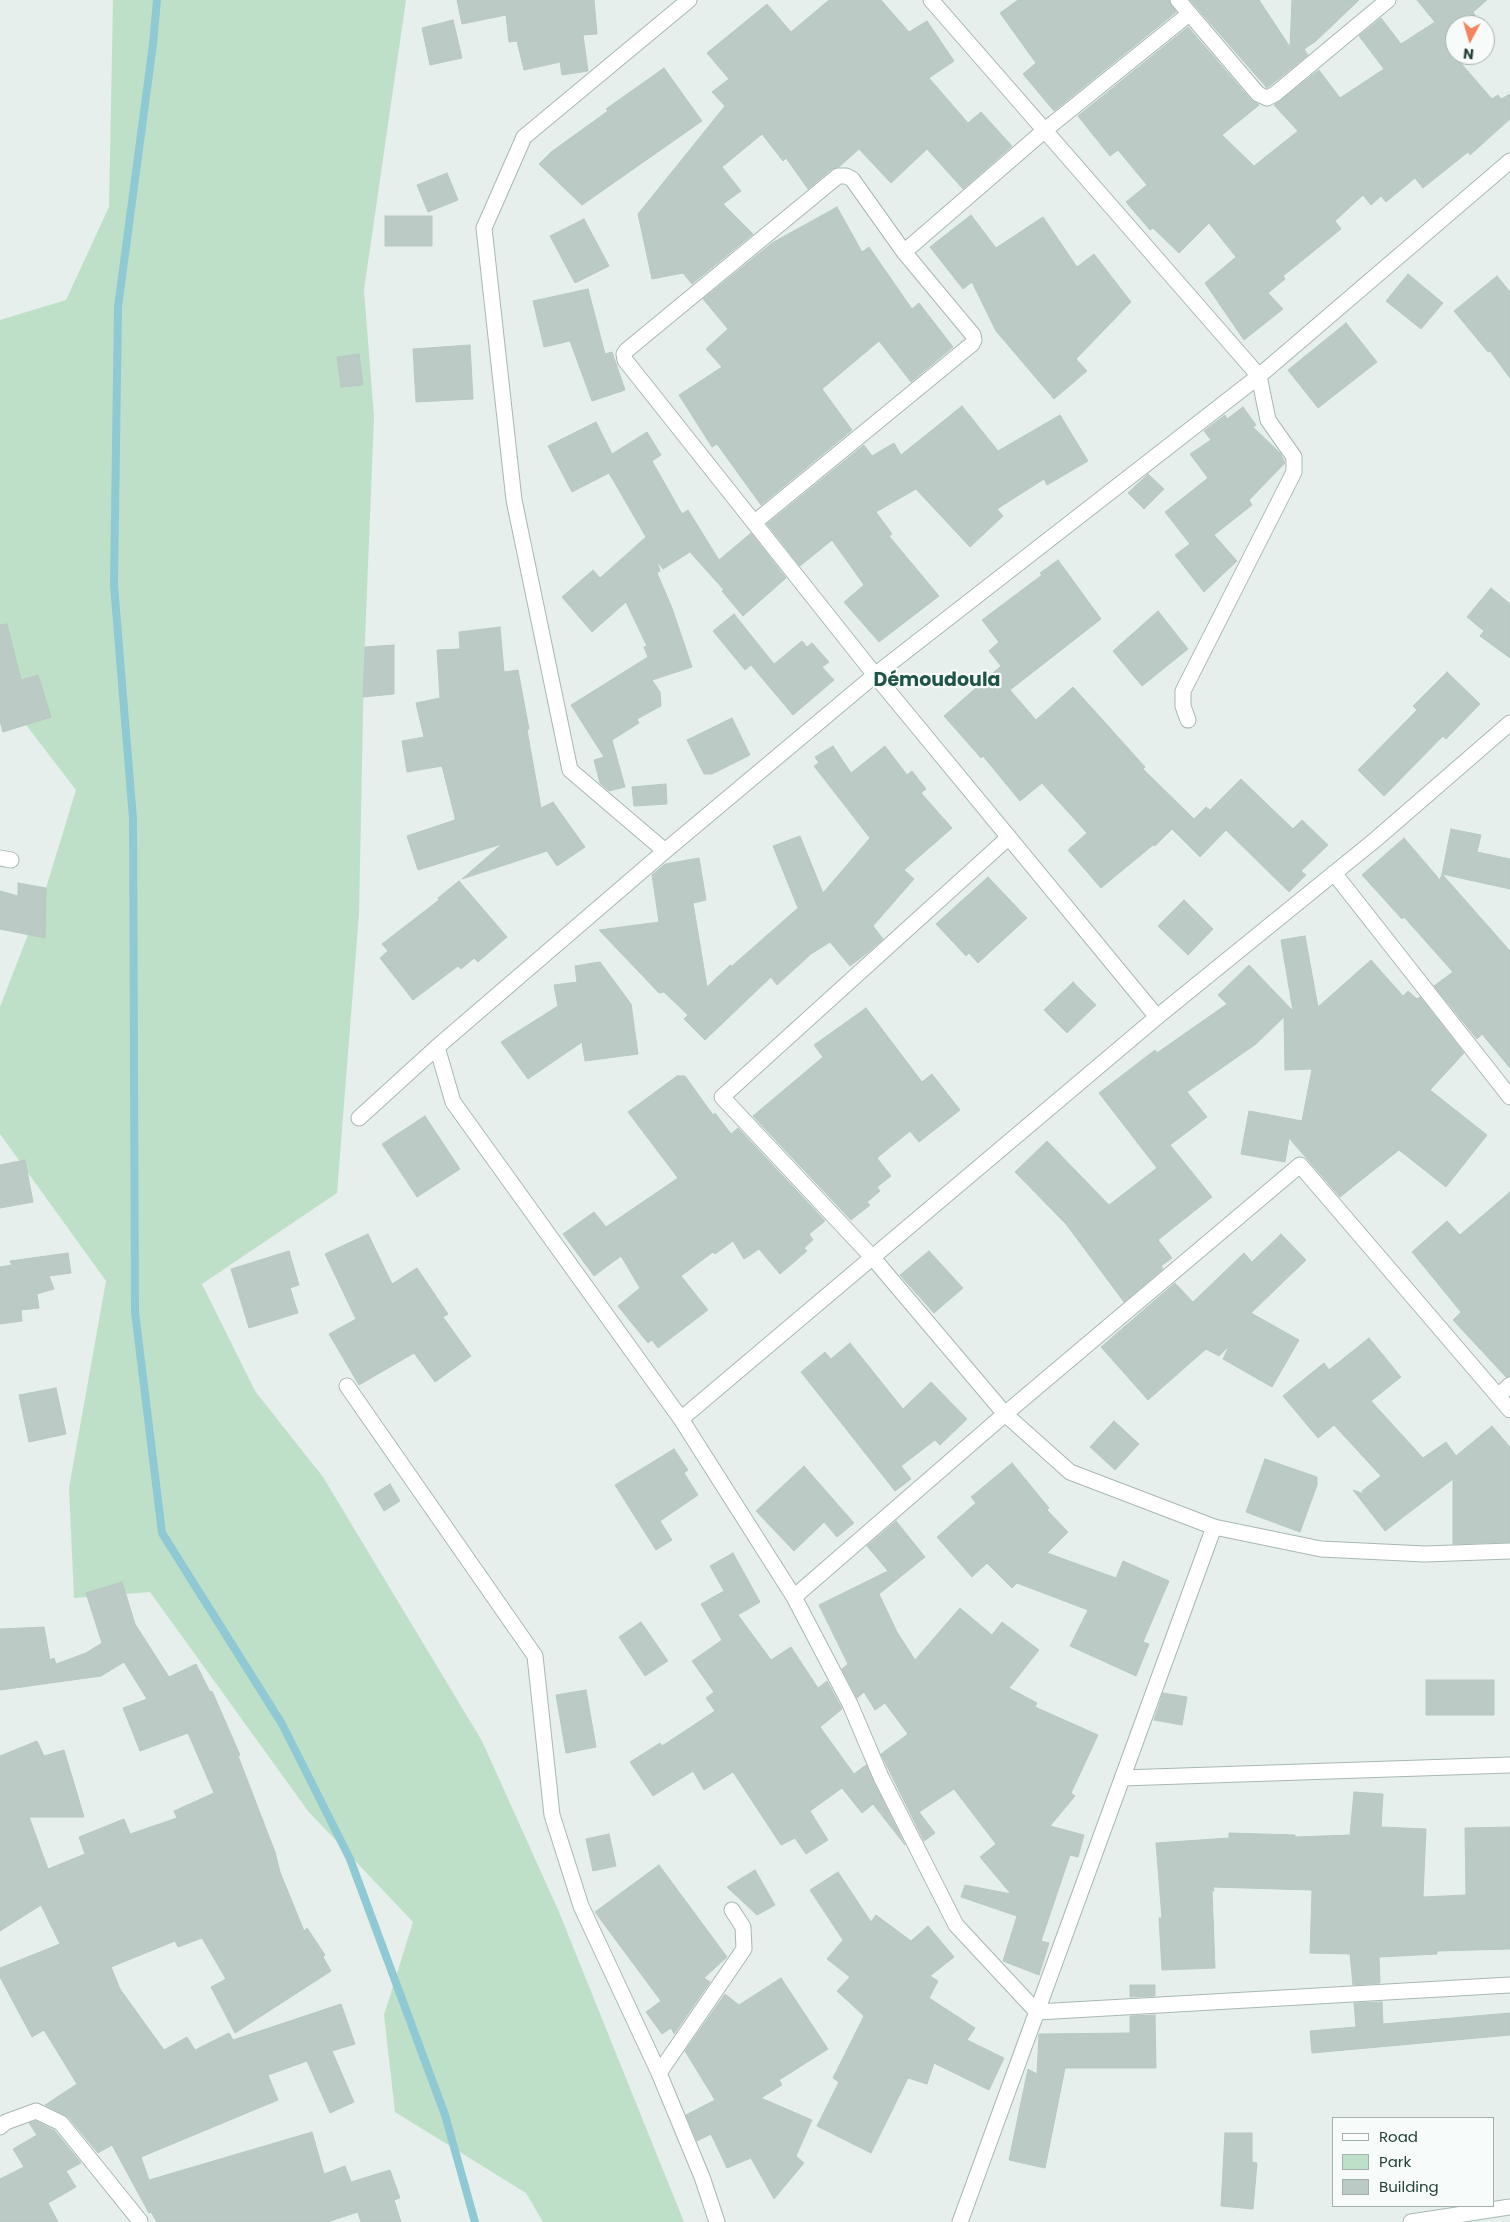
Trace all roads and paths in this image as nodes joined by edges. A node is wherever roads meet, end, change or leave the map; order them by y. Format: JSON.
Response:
{"nodes":[{"id":1,"x":689,"y":0,"type":"edge"},
{"id":2,"x":931,"y":0,"type":"edge"},
{"id":3,"x":1178,"y":0,"type":"edge"},
{"id":4,"x":1388,"y":0,"type":"edge"},
{"id":5,"x":1189,"y":14,"type":"junction"},
{"id":6,"x":1045,"y":130,"type":"junction"},
{"id":7,"x":1510,"y":161,"type":"edge"},
{"id":8,"x":904,"y":252,"type":"junction"},
{"id":9,"x":1259,"y":376,"type":"junction"},
{"id":10,"x":755,"y":522,"type":"junction"},
{"id":11,"x":875,"y":675,"type":"junction"},
{"id":12,"x":1188,"y":720,"type":"dead end"},
{"id":13,"x":1510,"y":723,"type":"edge"},
{"id":14,"x":1010,"y":838,"type":"junction"},
{"id":15,"x":664,"y":851,"type":"junction"},
{"id":16,"x":1334,"y":873,"type":"junction"},
{"id":17,"x":1157,"y":1017,"type":"junction"},
{"id":18,"x":437,"y":1047,"type":"junction"},
{"id":19,"x":1510,"y":1097,"type":"edge"},
{"id":20,"x":360,"y":1118,"type":"dead end"},
{"id":21,"x":873,"y":1258,"type":"junction"},
{"id":22,"x":347,"y":1386,"type":"dead end"},
{"id":23,"x":1510,"y":1386,"type":"edge"},
{"id":24,"x":1498,"y":1396,"type":"junction"},
{"id":25,"x":1510,"y":1410,"type":"edge"},
{"id":26,"x":1004,"y":1414,"type":"junction"},
{"id":27,"x":681,"y":1419,"type":"junction"},
{"id":28,"x":1214,"y":1527,"type":"junction"},
{"id":29,"x":1510,"y":1551,"type":"edge"},
{"id":30,"x":794,"y":1597,"type":"junction"},
{"id":31,"x":1510,"y":1765,"type":"edge"},
{"id":32,"x":1122,"y":1778,"type":"junction"},
{"id":33,"x":732,"y":1910,"type":"dead end"},
{"id":34,"x":1510,"y":1985,"type":"edge"},
{"id":35,"x":1037,"y":2012,"type":"junction"},
{"id":36,"x":659,"y":2073,"type":"junction"},
{"id":37,"x":0,"y":2127,"type":"edge"},
{"id":38,"x":1510,"y":2207,"type":"edge"},
{"id":39,"x":140,"y":2221,"type":"edge"},
{"id":40,"x":717,"y":2222,"type":"edge"},
{"id":41,"x":960,"y":2222,"type":"edge"},
{"id":42,"x":1411,"y":2222,"type":"edge"}],
"edges":[{"from":1,"to":15,"type":"street"},
{"from":2,"to":6,"type":"street"},
{"from":3,"to":5,"type":"street"},
{"from":4,"to":5,"type":"street"},
{"from":5,"to":6,"type":"street"},
{"from":6,"to":8,"type":"street"},
{"from":6,"to":9,"type":"street"},
{"from":7,"to":9,"type":"street"},
{"from":8,"to":10,"type":"street"},
{"from":8,"to":10,"type":"street"},
{"from":9,"to":11,"type":"street"},
{"from":9,"to":12,"type":"street"},
{"from":10,"to":11,"type":"street"},
{"from":11,"to":14,"type":"street"},
{"from":11,"to":15,"type":"street"},
{"from":13,"to":16,"type":"street"},
{"from":14,"to":17,"type":"street"},
{"from":14,"to":21,"type":"street"},
{"from":15,"to":18,"type":"street"},
{"from":16,"to":17,"type":"street"},
{"from":16,"to":19,"type":"street"},
{"from":17,"to":21,"type":"street"},
{"from":18,"to":20,"type":"street"},
{"from":18,"to":27,"type":"street"},
{"from":21,"to":26,"type":"street"},
{"from":21,"to":27,"type":"street"},
{"from":22,"to":36,"type":"street"},
{"from":23,"to":24,"type":"street"},
{"from":24,"to":25,"type":"street"},
{"from":24,"to":26,"type":"street"},
{"from":26,"to":28,"type":"street"},
{"from":26,"to":30,"type":"street"},
{"from":27,"to":30,"type":"street"},
{"from":28,"to":29,"type":"street"},
{"from":28,"to":32,"type":"street"},
{"from":30,"to":35,"type":"street"},
{"from":31,"to":32,"type":"street"},
{"from":32,"to":35,"type":"street"},
{"from":33,"to":36,"type":"street"},
{"from":34,"to":35,"type":"street"},
{"from":35,"to":41,"type":"street"},
{"from":36,"to":40,"type":"street"},
{"from":37,"to":39,"type":"street"},
{"from":38,"to":42,"type":"street"}]}
